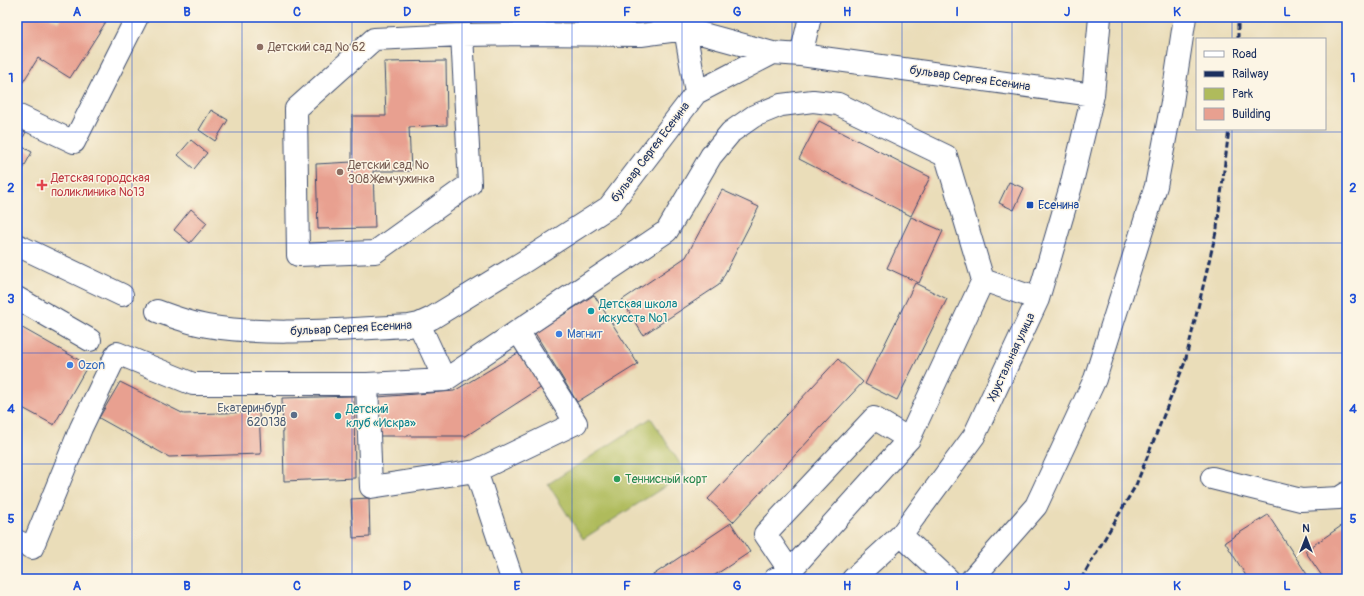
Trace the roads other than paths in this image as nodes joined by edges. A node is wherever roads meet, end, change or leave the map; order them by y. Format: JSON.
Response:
{"nodes":[{"id":1,"x":137,"y":17,"type":"edge"},
{"id":2,"x":587,"y":17,"type":"edge"},
{"id":3,"x":810,"y":17,"type":"edge"},
{"id":4,"x":1100,"y":17,"type":"edge"},
{"id":5,"x":1186,"y":17,"type":"edge"},
{"id":6,"x":685,"y":30,"type":"junction"},
{"id":7,"x":462,"y":35,"type":"junction"},
{"id":8,"x":641,"y":35,"type":"junction"},
{"id":9,"x":773,"y":53,"type":"junction"},
{"id":10,"x":801,"y":55,"type":"junction"},
{"id":11,"x":696,"y":93,"type":"junction"},
{"id":12,"x":1093,"y":95,"type":"junction"},
{"id":13,"x":17,"y":115,"type":"edge"},
{"id":14,"x":17,"y":245,"type":"edge"},
{"id":15,"x":983,"y":280,"type":"junction"},
{"id":16,"x":122,"y":295,"type":"dead end"},
{"id":17,"x":17,"y":298,"type":"edge"},
{"id":18,"x":1038,"y":299,"type":"junction"},
{"id":19,"x":157,"y":311,"type":"dead end"},
{"id":20,"x":419,"y":324,"type":"junction"},
{"id":21,"x":518,"y":332,"type":"junction"},
{"id":22,"x":90,"y":340,"type":"dead end"},
{"id":23,"x":445,"y":380,"type":"junction"},
{"id":24,"x":367,"y":384,"type":"junction"},
{"id":25,"x":909,"y":439,"type":"junction"},
{"id":26,"x":476,"y":471,"type":"junction"},
{"id":27,"x":1212,"y":478,"type":"dead end"},
{"id":28,"x":1347,"y":493,"type":"edge"},
{"id":29,"x":901,"y":535,"type":"junction"},
{"id":30,"x":17,"y":540,"type":"edge"},
{"id":31,"x":782,"y":575,"type":"edge"},
{"id":32,"x":512,"y":579,"type":"edge"},
{"id":33,"x":853,"y":579,"type":"edge"},
{"id":34,"x":948,"y":579,"type":"edge"},
{"id":35,"x":972,"y":579,"type":"edge"}],
"edges":[{"from":1,"to":13,"type":"street"},
{"from":2,"to":8,"type":"street"},
{"from":3,"to":10,"type":"street"},
{"from":4,"to":12,"type":"street","name":"Хрустальная улица"},
{"from":5,"to":35,"type":"street"},
{"from":6,"to":8,"type":"street"},
{"from":6,"to":9,"type":"street"},
{"from":6,"to":11,"type":"street"},
{"from":7,"to":7,"type":"street"},
{"from":7,"to":8,"type":"street"},
{"from":9,"to":10,"type":"street","name":"бульвар Сергея Есенина"},
{"from":9,"to":11,"type":"street","name":"бульвар Сергея Есенина"},
{"from":10,"to":12,"type":"street","name":"бульвар Сергея Есенина"},
{"from":11,"to":20,"type":"street","name":"бульвар Сергея Есенина"},
{"from":12,"to":18,"type":"street","name":"Хрустальная улица"},
{"from":14,"to":16,"type":"street"},
{"from":15,"to":18,"type":"street"},
{"from":15,"to":21,"type":"street"},
{"from":15,"to":25,"type":"street"},
{"from":17,"to":22,"type":"street"},
{"from":18,"to":29,"type":"street","name":"Хрустальная улица"},
{"from":19,"to":20,"type":"street","name":"бульвар Сергея Есенина"},
{"from":20,"to":23,"type":"street"},
{"from":21,"to":23,"type":"street"},
{"from":21,"to":26,"type":"street"},
{"from":23,"to":24,"type":"street"},
{"from":24,"to":26,"type":"street"},
{"from":24,"to":30,"type":"street"},
{"from":25,"to":31,"type":"street"},
{"from":25,"to":31,"type":"street"},
{"from":26,"to":32,"type":"street"},
{"from":27,"to":28,"type":"street"},
{"from":29,"to":33,"type":"street","name":"Хрустальная улица"},
{"from":29,"to":34,"type":"street"}]}
